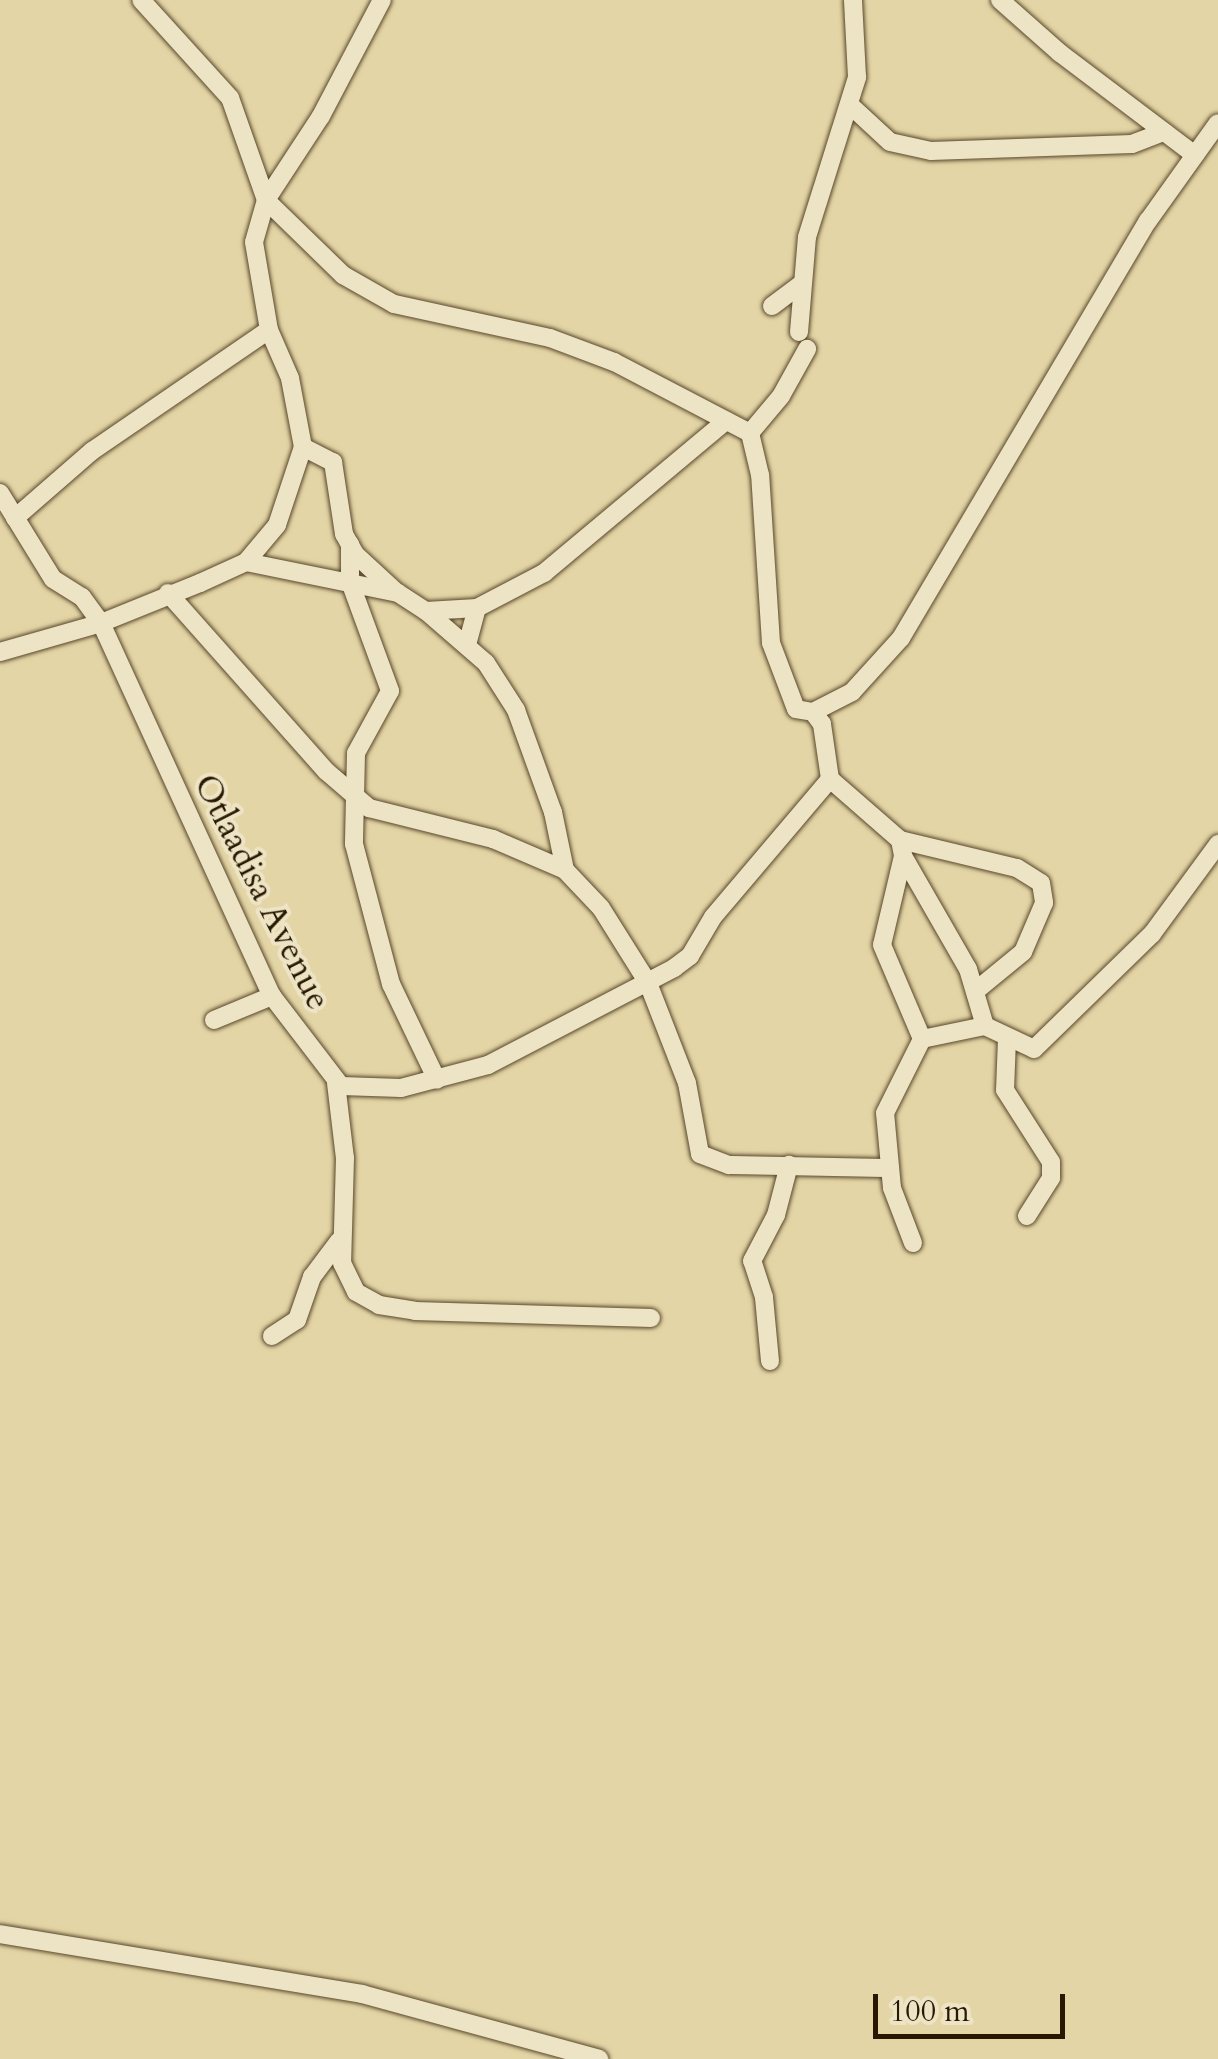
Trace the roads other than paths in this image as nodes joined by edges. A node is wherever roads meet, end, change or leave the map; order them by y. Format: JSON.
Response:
{"nodes":[{"id":1,"x":141,"y":0,"type":"edge"},
{"id":2,"x":382,"y":0,"type":"edge"},
{"id":3,"x":852,"y":0,"type":"edge"},
{"id":4,"x":1000,"y":0,"type":"edge"},
{"id":5,"x":850,"y":105,"type":"junction"},
{"id":6,"x":1218,"y":123,"type":"edge"},
{"id":7,"x":1164,"y":132,"type":"junction"},
{"id":8,"x":1195,"y":154,"type":"junction"},
{"id":9,"x":266,"y":200,"type":"junction"},
{"id":10,"x":801,"y":284,"type":"junction"},
{"id":11,"x":772,"y":306,"type":"dead end"},
{"id":12,"x":269,"y":330,"type":"junction"},
{"id":13,"x":726,"y":421,"type":"junction"},
{"id":14,"x":750,"y":433,"type":"junction"},
{"id":15,"x":303,"y":448,"type":"junction"},
{"id":16,"x":0,"y":493,"type":"edge"},
{"id":17,"x":15,"y":518,"type":"junction"},
{"id":18,"x":350,"y":544,"type":"junction"},
{"id":19,"x":246,"y":562,"type":"junction"},
{"id":20,"x":350,"y":582,"type":"junction"},
{"id":21,"x":168,"y":593,"type":"junction"},
{"id":22,"x":398,"y":593,"type":"junction"},
{"id":23,"x":477,"y":608,"type":"junction"},
{"id":24,"x":426,"y":611,"type":"junction"},
{"id":25,"x":102,"y":624,"type":"junction"},
{"id":26,"x":467,"y":645,"type":"junction"},
{"id":27,"x":0,"y":652,"type":"edge"},
{"id":28,"x":812,"y":712,"type":"junction"},
{"id":29,"x":830,"y":780,"type":"junction"},
{"id":30,"x":355,"y":798,"type":"junction"},
{"id":31,"x":1218,"y":844,"type":"edge"},
{"id":32,"x":901,"y":848,"type":"junction"},
{"id":33,"x":565,"y":870,"type":"junction"},
{"id":34,"x":648,"y":982,"type":"junction"},
{"id":35,"x":978,"y":989,"type":"junction"},
{"id":36,"x":272,"y":996,"type":"junction"},
{"id":37,"x":214,"y":1020,"type":"dead end"},
{"id":38,"x":985,"y":1026,"type":"junction"},
{"id":39,"x":922,"y":1039,"type":"junction"},
{"id":40,"x":1007,"y":1040,"type":"junction"},
{"id":41,"x":437,"y":1080,"type":"junction"},
{"id":42,"x":336,"y":1083,"type":"junction"},
{"id":43,"x":789,"y":1165,"type":"junction"},
{"id":44,"x":888,"y":1168,"type":"junction"},
{"id":45,"x":1027,"y":1216,"type":"dead end"},
{"id":46,"x":340,"y":1240,"type":"junction"},
{"id":47,"x":913,"y":1243,"type":"dead end"},
{"id":48,"x":652,"y":1318,"type":"dead end"},
{"id":49,"x":272,"y":1336,"type":"dead end"},
{"id":50,"x":770,"y":1360,"type":"dead end"},
{"id":51,"x":0,"y":1934,"type":"edge"},
{"id":52,"x":599,"y":2059,"type":"edge"}],
"edges":[{"from":1,"to":9,"type":"street"},
{"from":2,"to":9,"type":"street"},
{"from":3,"to":5,"type":"street"},
{"from":4,"to":7,"type":"street"},
{"from":5,"to":7,"type":"street"},
{"from":5,"to":10,"type":"street"},
{"from":6,"to":8,"type":"street"},
{"from":7,"to":8,"type":"street"},
{"from":8,"to":28,"type":"street"},
{"from":9,"to":12,"type":"street"},
{"from":9,"to":13,"type":"street"},
{"from":10,"to":11,"type":"street"},
{"from":10,"to":14,"type":"street"},
{"from":12,"to":15,"type":"street"},
{"from":12,"to":17,"type":"street"},
{"from":13,"to":14,"type":"street"},
{"from":13,"to":23,"type":"street"},
{"from":14,"to":28,"type":"street"},
{"from":15,"to":18,"type":"street"},
{"from":15,"to":19,"type":"street"},
{"from":16,"to":17,"type":"street","name":"Otlaadisa Avenue"},
{"from":17,"to":25,"type":"street","name":"Otlaadisa Avenue"},
{"from":18,"to":20,"type":"street"},
{"from":18,"to":22,"type":"street"},
{"from":19,"to":20,"type":"street"},
{"from":19,"to":21,"type":"street"},
{"from":20,"to":22,"type":"street"},
{"from":20,"to":30,"type":"street"},
{"from":21,"to":25,"type":"street"},
{"from":21,"to":30,"type":"street"},
{"from":22,"to":24,"type":"street"},
{"from":23,"to":24,"type":"street"},
{"from":23,"to":26,"type":"street"},
{"from":24,"to":26,"type":"street"},
{"from":25,"to":27,"type":"street"},
{"from":25,"to":36,"type":"street","name":"Otlaadisa Avenue"},
{"from":26,"to":33,"type":"street"},
{"from":28,"to":29,"type":"street"},
{"from":29,"to":32,"type":"street"},
{"from":29,"to":34,"type":"street"},
{"from":30,"to":33,"type":"street"},
{"from":30,"to":41,"type":"street"},
{"from":31,"to":40,"type":"street"},
{"from":32,"to":35,"type":"street"},
{"from":32,"to":35,"type":"street"},
{"from":32,"to":39,"type":"street"},
{"from":33,"to":34,"type":"street"},
{"from":34,"to":41,"type":"street"},
{"from":34,"to":43,"type":"street"},
{"from":35,"to":38,"type":"street"},
{"from":36,"to":37,"type":"street"},
{"from":36,"to":42,"type":"street","name":"Otlaadisa Avenue"},
{"from":38,"to":39,"type":"street"},
{"from":38,"to":40,"type":"street"},
{"from":39,"to":44,"type":"street"},
{"from":40,"to":45,"type":"street"},
{"from":41,"to":42,"type":"street"},
{"from":42,"to":46,"type":"street"},
{"from":43,"to":44,"type":"street"},
{"from":43,"to":50,"type":"street"},
{"from":44,"to":47,"type":"street"},
{"from":46,"to":48,"type":"street"},
{"from":46,"to":49,"type":"street"},
{"from":51,"to":52,"type":"street"}]}
